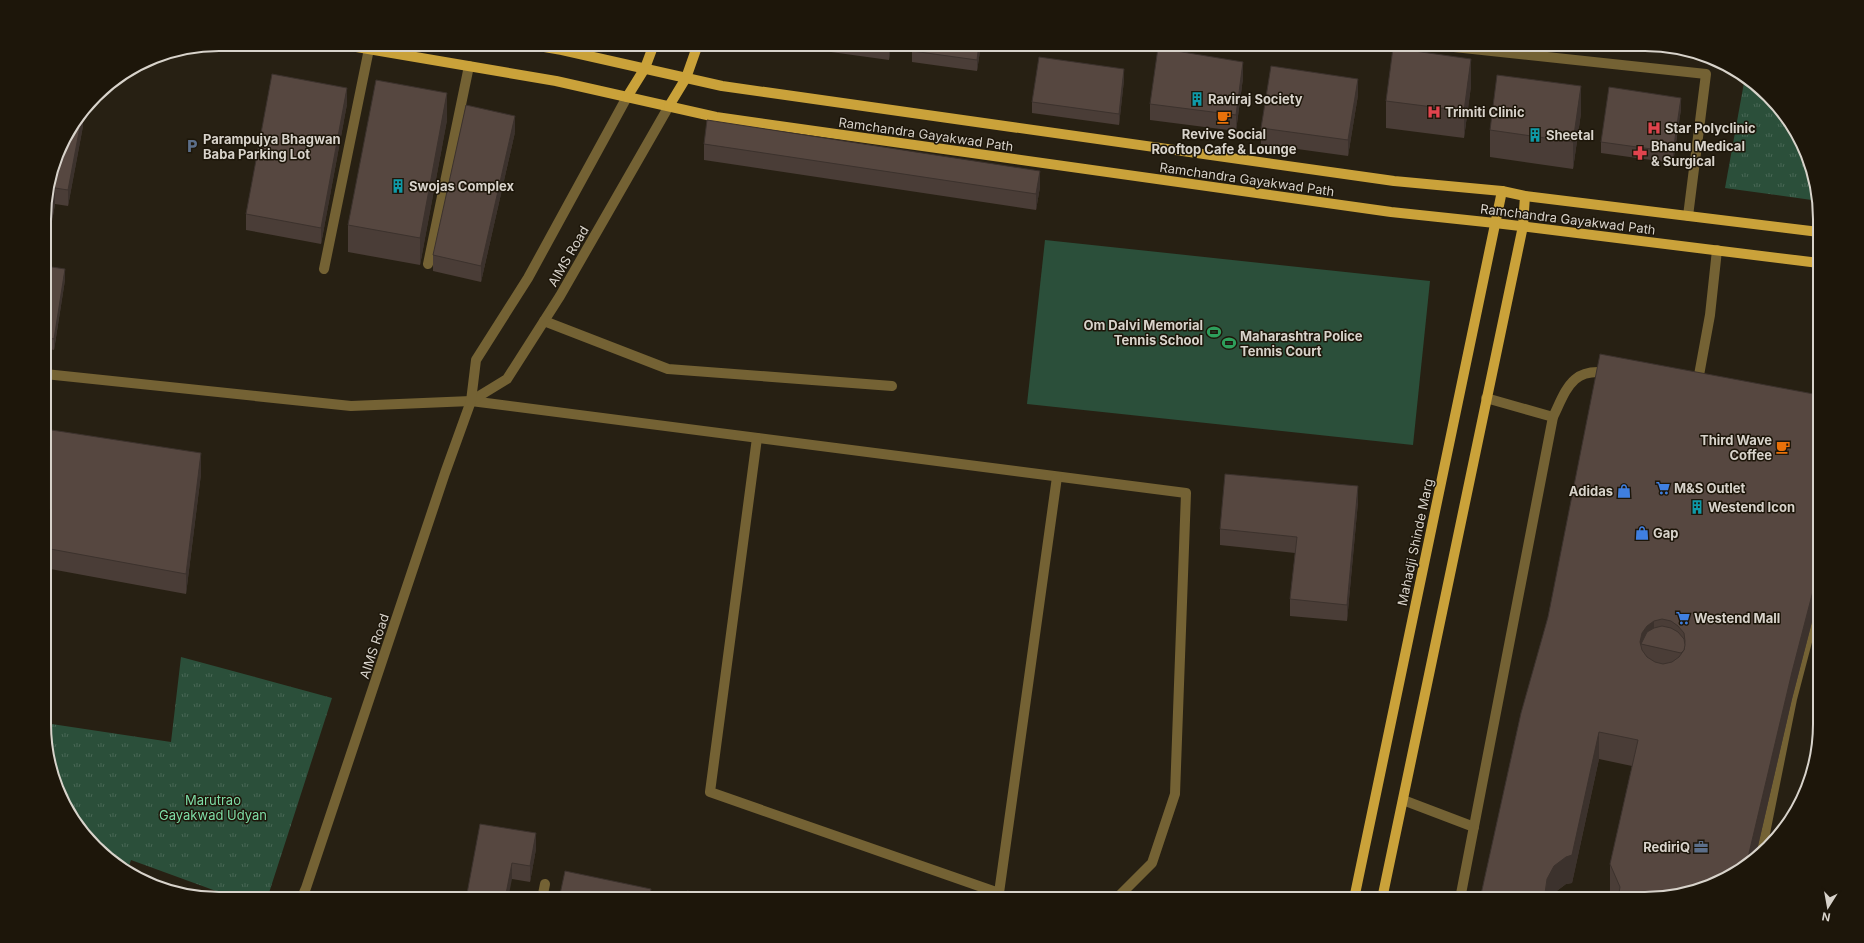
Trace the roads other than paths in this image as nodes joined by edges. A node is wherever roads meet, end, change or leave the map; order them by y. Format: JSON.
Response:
{"nodes":[{"id":1,"x":369,"y":51,"type":"edge"},
{"id":2,"x":381,"y":51,"type":"edge"},
{"id":3,"x":561,"y":51,"type":"edge"},
{"id":4,"x":651,"y":51,"type":"edge"},
{"id":5,"x":696,"y":51,"type":"edge"},
{"id":6,"x":1491,"y":51,"type":"edge"},
{"id":7,"x":469,"y":66,"type":"junction"},
{"id":8,"x":645,"y":68,"type":"junction"},
{"id":9,"x":686,"y":78,"type":"junction"},
{"id":10,"x":627,"y":97,"type":"junction"},
{"id":11,"x":669,"y":106,"type":"junction"},
{"id":12,"x":1502,"y":191,"type":"junction"},
{"id":13,"x":1526,"y":196,"type":"junction"},
{"id":14,"x":1688,"y":216,"type":"junction"},
{"id":15,"x":1495,"y":223,"type":"junction"},
{"id":16,"x":1523,"y":226,"type":"junction"},
{"id":17,"x":1813,"y":231,"type":"edge"},
{"id":18,"x":1717,"y":250,"type":"junction"},
{"id":19,"x":1813,"y":262,"type":"edge"},
{"id":20,"x":428,"y":264,"type":"dead end"},
{"id":21,"x":324,"y":269,"type":"dead end"},
{"id":22,"x":544,"y":321,"type":"junction"},
{"id":23,"x":1619,"y":374,"type":"edge"},
{"id":24,"x":51,"y":375,"type":"edge"},
{"id":25,"x":892,"y":386,"type":"dead end"},
{"id":26,"x":1697,"y":386,"type":"edge"},
{"id":27,"x":1486,"y":398,"type":"junction"},
{"id":28,"x":471,"y":402,"type":"junction"},
{"id":29,"x":1554,"y":417,"type":"junction"},
{"id":30,"x":757,"y":438,"type":"junction"},
{"id":31,"x":1057,"y":477,"type":"junction"},
{"id":32,"x":1813,"y":619,"type":"edge"},
{"id":33,"x":1403,"y":800,"type":"junction"},
{"id":34,"x":1474,"y":827,"type":"junction"},
{"id":35,"x":1764,"y":843,"type":"edge"},
{"id":36,"x":545,"y":884,"type":"dead end"},
{"id":37,"x":304,"y":892,"type":"edge"},
{"id":38,"x":543,"y":892,"type":"edge"},
{"id":39,"x":996,"y":892,"type":"edge"},
{"id":40,"x":999,"y":892,"type":"edge"},
{"id":41,"x":1123,"y":892,"type":"edge"},
{"id":42,"x":1355,"y":892,"type":"edge"},
{"id":43,"x":1383,"y":892,"type":"edge"},
{"id":44,"x":1461,"y":892,"type":"edge"}],
"edges":[{"from":1,"to":21,"type":"street"},
{"from":2,"to":7,"type":"main road","name":"Ramchandra Gayakwad Path"},
{"from":3,"to":8,"type":"main road","name":"Ramchandra Gayakwad Path"},
{"from":4,"to":8,"type":"main road"},
{"from":5,"to":9,"type":"main road"},
{"from":6,"to":14,"type":"street"},
{"from":7,"to":10,"type":"main road","name":"Ramchandra Gayakwad Path"},
{"from":7,"to":20,"type":"street"},
{"from":8,"to":9,"type":"main road","name":"Ramchandra Gayakwad Path"},
{"from":8,"to":10,"type":"main road"},
{"from":9,"to":11,"type":"main road"},
{"from":9,"to":12,"type":"main road","name":"Ramchandra Gayakwad Path"},
{"from":10,"to":11,"type":"main road","name":"Ramchandra Gayakwad Path"},
{"from":10,"to":28,"type":"street","name":"AIMS Road"},
{"from":11,"to":15,"type":"main road","name":"Ramchandra Gayakwad Path"},
{"from":11,"to":22,"type":"street","name":"AIMS Road"},
{"from":12,"to":13,"type":"main road","name":"Ramchandra Gayakwad Path"},
{"from":12,"to":15,"type":"main road","name":"Mahadji Shinde Marg"},
{"from":13,"to":14,"type":"main road","name":"Ramchandra Gayakwad Path"},
{"from":13,"to":16,"type":"main road"},
{"from":14,"to":17,"type":"main road","name":"Ramchandra Gayakwad Path"},
{"from":15,"to":16,"type":"main road","name":"Ramchandra Gayakwad Path"},
{"from":15,"to":42,"type":"main road","name":"Mahadji Shinde Marg"},
{"from":16,"to":18,"type":"main road","name":"Ramchandra Gayakwad Path"},
{"from":16,"to":27,"type":"main road"},
{"from":18,"to":19,"type":"main road","name":"Ramchandra Gayakwad Path"},
{"from":18,"to":26,"type":"street"},
{"from":22,"to":25,"type":"street"},
{"from":22,"to":28,"type":"street","name":"AIMS Road"},
{"from":23,"to":29,"type":"street"},
{"from":24,"to":28,"type":"street"},
{"from":27,"to":29,"type":"street"},
{"from":27,"to":33,"type":"main road"},
{"from":28,"to":30,"type":"street"},
{"from":28,"to":37,"type":"street","name":"AIMS Road"},
{"from":29,"to":34,"type":"street"},
{"from":30,"to":31,"type":"street"},
{"from":30,"to":39,"type":"street"},
{"from":31,"to":40,"type":"street"},
{"from":31,"to":41,"type":"street"},
{"from":32,"to":35,"type":"street"},
{"from":33,"to":34,"type":"street"},
{"from":33,"to":43,"type":"main road"},
{"from":34,"to":44,"type":"street"},
{"from":36,"to":38,"type":"street"}]}
